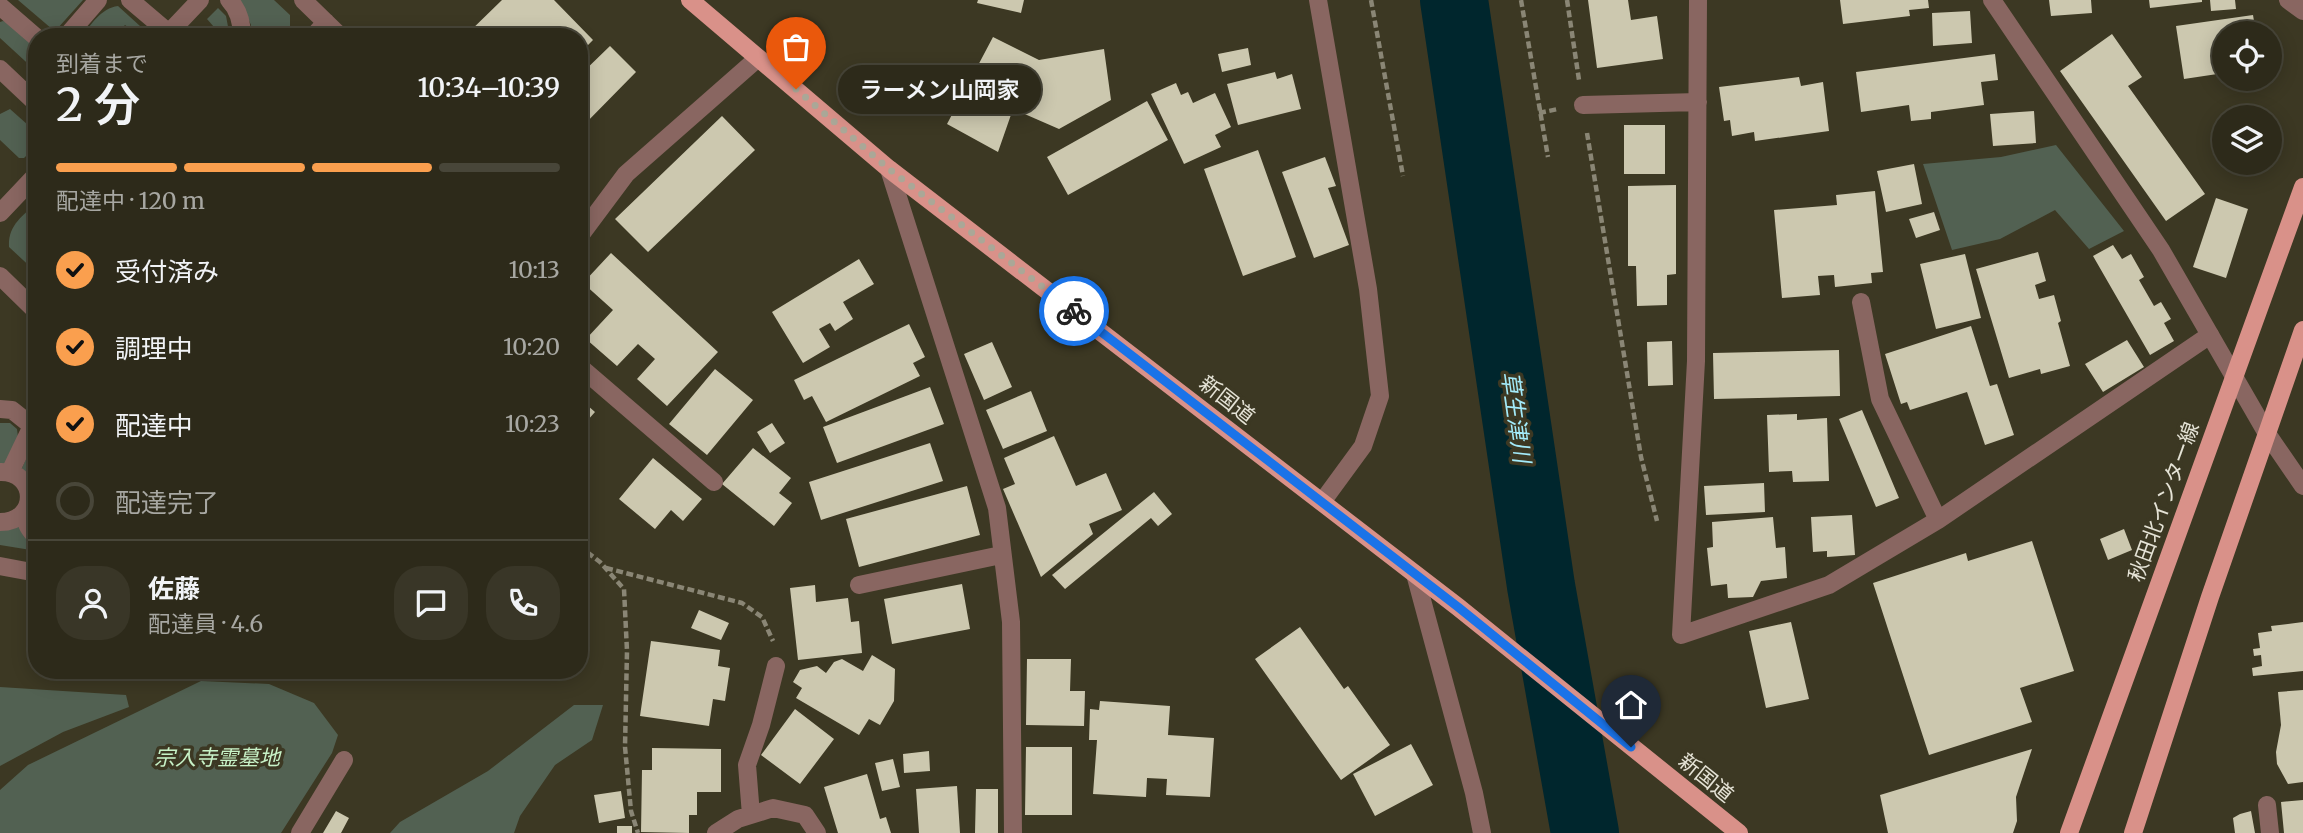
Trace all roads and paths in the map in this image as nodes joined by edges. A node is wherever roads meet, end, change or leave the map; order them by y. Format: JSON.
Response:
{"nodes":[{"id":1,"x":98,"y":0,"type":"edge"},
{"id":2,"x":130,"y":0,"type":"edge"},
{"id":3,"x":200,"y":0,"type":"edge"},
{"id":4,"x":229,"y":0,"type":"edge"},
{"id":5,"x":303,"y":0,"type":"edge"},
{"id":6,"x":690,"y":0,"type":"edge"},
{"id":7,"x":1318,"y":0,"type":"edge"},
{"id":8,"x":1371,"y":0,"type":"edge"},
{"id":9,"x":1521,"y":0,"type":"edge"},
{"id":10,"x":1567,"y":0,"type":"edge"},
{"id":11,"x":1698,"y":0,"type":"edge"},
{"id":12,"x":1992,"y":0,"type":"edge"},
{"id":13,"x":2288,"y":0,"type":"edge"},
{"id":14,"x":0,"y":6,"type":"edge"},
{"id":15,"x":2303,"y":10,"type":"edge"},
{"id":16,"x":326,"y":22,"type":"junction"},
{"id":17,"x":74,"y":28,"type":"edge"},
{"id":18,"x":160,"y":28,"type":"edge"},
{"id":19,"x":174,"y":28,"type":"edge"},
{"id":20,"x":242,"y":28,"type":"edge"},
{"id":21,"x":321,"y":28,"type":"edge"},
{"id":22,"x":332,"y":28,"type":"edge"},
{"id":23,"x":28,"y":30,"type":"edge"},
{"id":24,"x":758,"y":58,"type":"junction"},
{"id":25,"x":0,"y":69,"type":"edge"},
{"id":26,"x":28,"y":95,"type":"edge"},
{"id":27,"x":1698,"y":102,"type":"junction"},
{"id":28,"x":1583,"y":105,"type":"junction"},
{"id":29,"x":1548,"y":157,"type":"dead end"},
{"id":30,"x":889,"y":169,"type":"junction"},
{"id":31,"x":1403,"y":176,"type":"dead end"},
{"id":32,"x":28,"y":183,"type":"edge"},
{"id":33,"x":2303,"y":187,"type":"edge"},
{"id":34,"x":0,"y":213,"type":"edge"},
{"id":35,"x":588,"y":225,"type":"edge"},
{"id":36,"x":0,"y":276,"type":"edge"},
{"id":37,"x":1861,"y":302,"type":"dead end"},
{"id":38,"x":28,"y":303,"type":"edge"},
{"id":39,"x":2303,"y":330,"type":"edge"},
{"id":40,"x":2210,"y":335,"type":"junction"},
{"id":41,"x":588,"y":374,"type":"edge"},
{"id":42,"x":2234,"y":378,"type":"junction"},
{"id":43,"x":0,"y":409,"type":"edge"},
{"id":44,"x":28,"y":423,"type":"edge"},
{"id":45,"x":2266,"y":432,"type":"junction"},
{"id":46,"x":28,"y":437,"type":"edge"},
{"id":47,"x":5,"y":472,"type":"edge"},
{"id":48,"x":714,"y":482,"type":"dead end"},
{"id":49,"x":2303,"y":486,"type":"edge"},
{"id":50,"x":28,"y":490,"type":"edge"},
{"id":51,"x":1322,"y":502,"type":"junction"},
{"id":52,"x":28,"y":506,"type":"edge"},
{"id":53,"x":1938,"y":520,"type":"junction"},
{"id":54,"x":0,"y":522,"type":"edge"},
{"id":55,"x":1658,"y":524,"type":"dead end"},
{"id":56,"x":588,"y":553,"type":"edge"},
{"id":57,"x":1001,"y":555,"type":"junction"},
{"id":58,"x":0,"y":566,"type":"edge"},
{"id":59,"x":606,"y":568,"type":"junction"},
{"id":60,"x":28,"y":571,"type":"edge"},
{"id":61,"x":1415,"y":574,"type":"junction"},
{"id":62,"x":859,"y":585,"type":"dead end"},
{"id":63,"x":776,"y":666,"type":"joint"},
{"id":64,"x":344,"y":760,"type":"dead end"},
{"id":65,"x":2267,"y":805,"type":"dead end"},
{"id":66,"x":751,"y":815,"type":"junction"},
{"id":67,"x":300,"y":833,"type":"edge"},
{"id":68,"x":638,"y":833,"type":"edge"},
{"id":69,"x":716,"y":833,"type":"edge"},
{"id":70,"x":817,"y":833,"type":"edge"},
{"id":71,"x":1013,"y":833,"type":"edge"},
{"id":72,"x":1482,"y":833,"type":"edge"},
{"id":73,"x":1739,"y":833,"type":"edge"},
{"id":74,"x":2069,"y":833,"type":"edge"},
{"id":75,"x":2133,"y":833,"type":"edge"},
{"id":76,"x":2270,"y":833,"type":"edge"}],
"edges":[{"from":1,"to":17,"type":"street"},
{"from":2,"to":18,"type":"street"},
{"from":3,"to":19,"type":"street"},
{"from":4,"to":20,"type":"street"},
{"from":5,"to":16,"type":"street"},
{"from":6,"to":24,"type":"main road","name":"新国道"},
{"from":7,"to":51,"type":"street"},
{"from":8,"to":31,"type":"path"},
{"from":9,"to":29,"type":"path"},
{"from":10,"to":28,"type":"path"},
{"from":11,"to":27,"type":"street"},
{"from":12,"to":40,"type":"street"},
{"from":13,"to":15,"type":"street"},
{"from":14,"to":23,"type":"street"},
{"from":16,"to":21,"type":"street"},
{"from":16,"to":22,"type":"street"},
{"from":24,"to":30,"type":"main road","name":"新国道"},
{"from":24,"to":35,"type":"street"},
{"from":25,"to":26,"type":"street"},
{"from":27,"to":28,"type":"street"},
{"from":27,"to":53,"type":"street"},
{"from":28,"to":55,"type":"path"},
{"from":30,"to":51,"type":"main road","name":"新国道"},
{"from":30,"to":57,"type":"street"},
{"from":32,"to":34,"type":"street"},
{"from":33,"to":42,"type":"main road","name":"秋田北インター線"},
{"from":36,"to":38,"type":"street"},
{"from":37,"to":53,"type":"street"},
{"from":39,"to":45,"type":"main road"},
{"from":40,"to":42,"type":"street"},
{"from":40,"to":53,"type":"street"},
{"from":41,"to":48,"type":"street"},
{"from":42,"to":45,"type":"street"},
{"from":42,"to":74,"type":"main road","name":"秋田北インター線"},
{"from":43,"to":44,"type":"street"},
{"from":45,"to":49,"type":"street"},
{"from":45,"to":75,"type":"main road"},
{"from":46,"to":47,"type":"street"},
{"from":47,"to":50,"type":"street"},
{"from":51,"to":61,"type":"main road","name":"新国道"},
{"from":52,"to":54,"type":"street"},
{"from":56,"to":59,"type":"path"},
{"from":57,"to":62,"type":"street"},
{"from":57,"to":71,"type":"street"},
{"from":58,"to":60,"type":"street"},
{"from":59,"to":63,"type":"path"},
{"from":59,"to":68,"type":"path"},
{"from":61,"to":72,"type":"street"},
{"from":61,"to":73,"type":"main road","name":"新国道"},
{"from":63,"to":66,"type":"street"},
{"from":64,"to":67,"type":"street"},
{"from":65,"to":76,"type":"street"},
{"from":66,"to":69,"type":"street"},
{"from":66,"to":70,"type":"street"}]}
